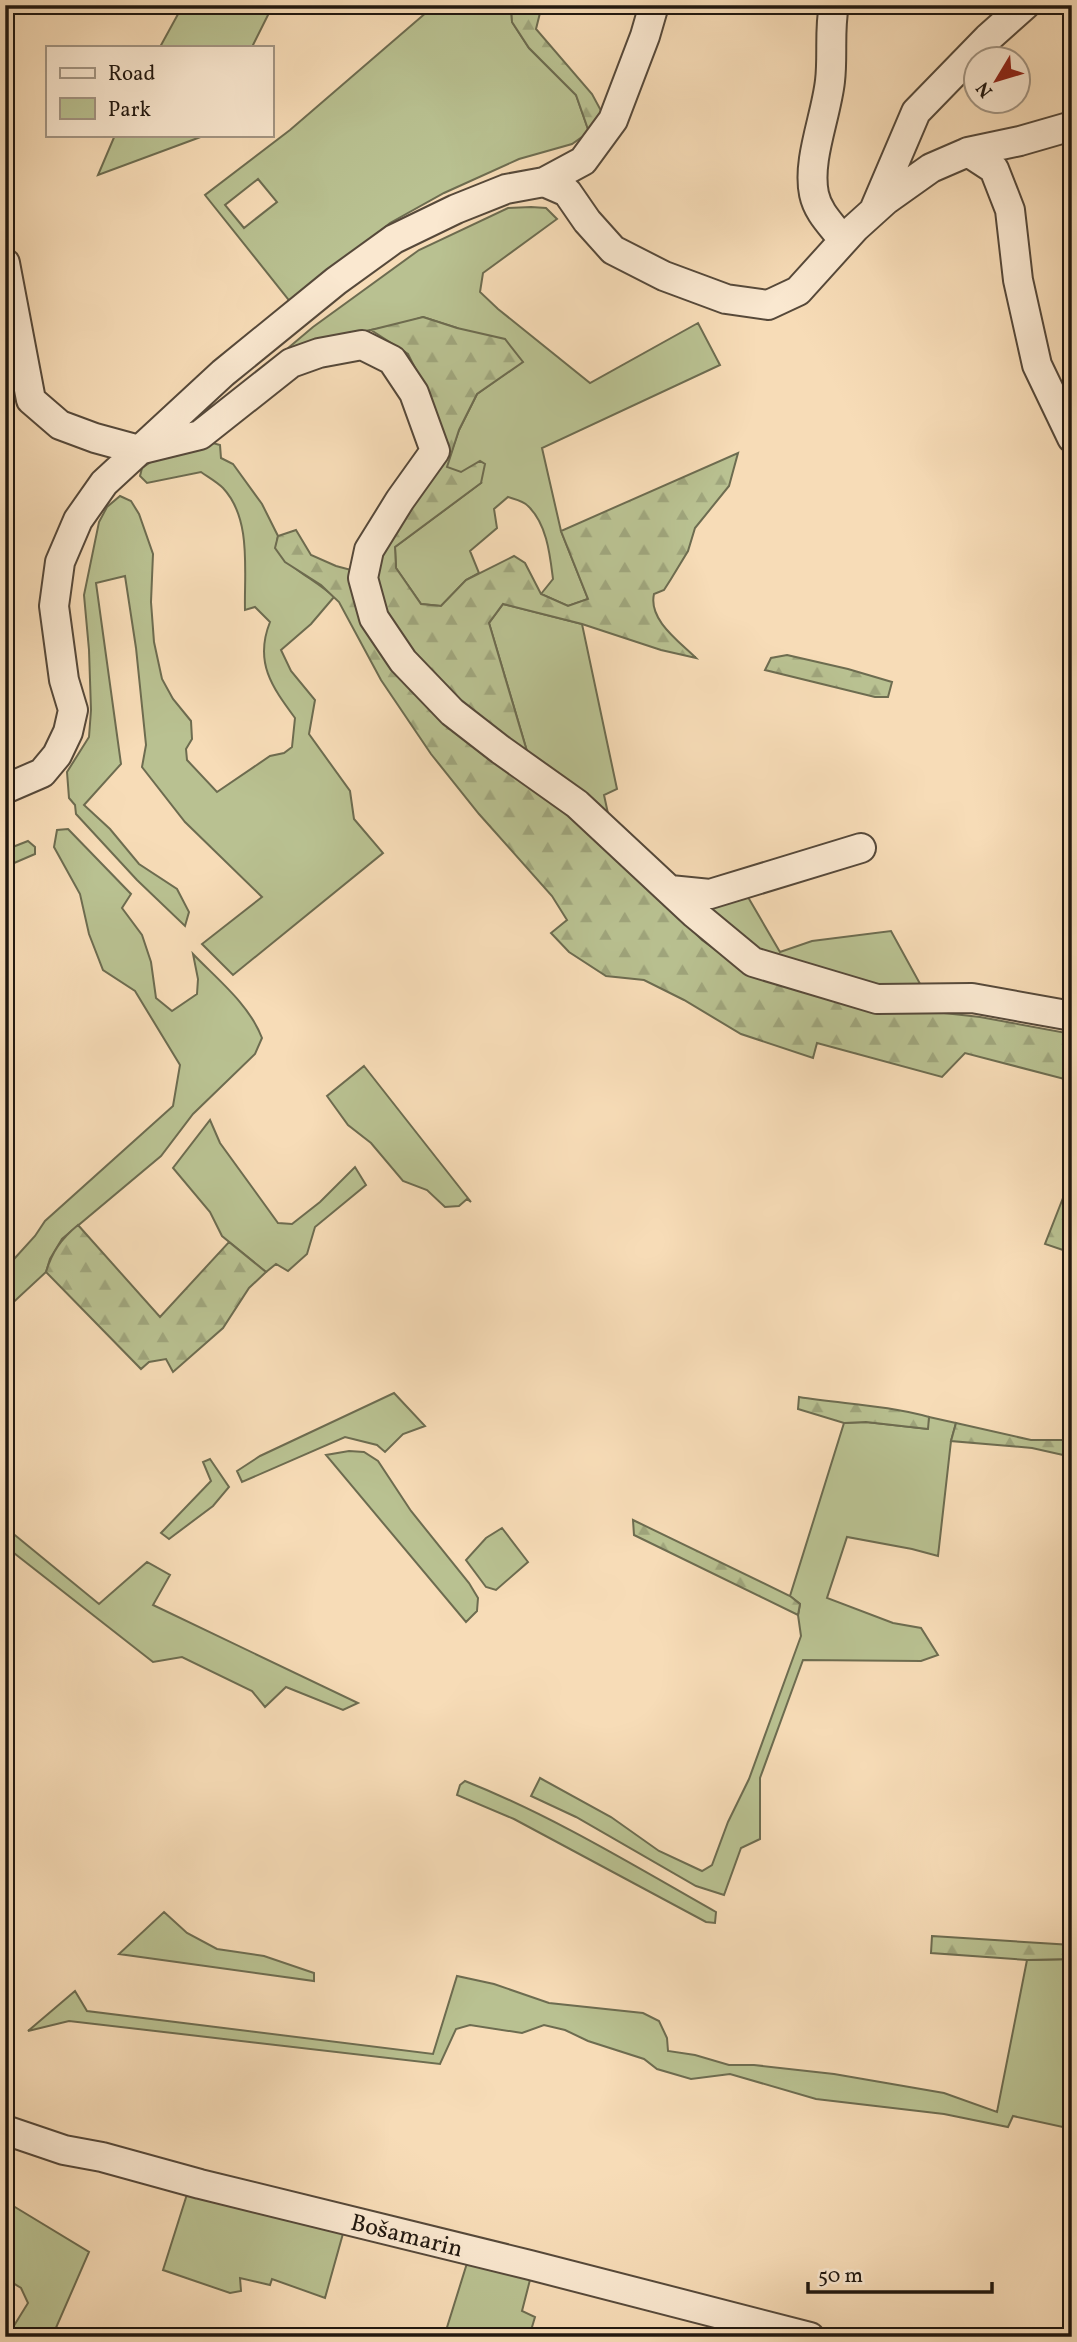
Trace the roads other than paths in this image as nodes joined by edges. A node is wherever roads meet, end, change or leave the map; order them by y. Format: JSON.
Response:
{"nodes":[{"id":1,"x":654,"y":5,"type":"edge"},
{"id":2,"x":834,"y":5,"type":"edge"},
{"id":3,"x":1025,"y":5,"type":"edge"},
{"id":4,"x":1072,"y":126,"type":"edge"},
{"id":5,"x":968,"y":152,"type":"junction"},
{"id":6,"x":544,"y":182,"type":"junction"},
{"id":7,"x":874,"y":210,"type":"junction"},
{"id":8,"x":843,"y":240,"type":"junction"},
{"id":9,"x":5,"y":263,"type":"edge"},
{"id":10,"x":1072,"y":438,"type":"edge"},
{"id":11,"x":139,"y":450,"type":"junction"},
{"id":12,"x":5,"y":789,"type":"edge"},
{"id":13,"x":861,"y":848,"type":"dead end"},
{"id":14,"x":670,"y":890,"type":"junction"},
{"id":15,"x":1072,"y":1016,"type":"edge"},
{"id":16,"x":5,"y":2130,"type":"edge"},
{"id":17,"x":810,"y":2337,"type":"edge"}],
"edges":[{"from":1,"to":6,"type":"street"},
{"from":2,"to":8,"type":"street"},
{"from":3,"to":7,"type":"street"},
{"from":4,"to":5,"type":"street"},
{"from":5,"to":7,"type":"street"},
{"from":5,"to":10,"type":"street"},
{"from":6,"to":8,"type":"street"},
{"from":6,"to":11,"type":"street"},
{"from":7,"to":8,"type":"street"},
{"from":9,"to":11,"type":"street"},
{"from":11,"to":12,"type":"street"},
{"from":11,"to":14,"type":"street"},
{"from":13,"to":14,"type":"street"},
{"from":14,"to":15,"type":"street"},
{"from":16,"to":17,"type":"street","name":"Bošamarin"}]}
